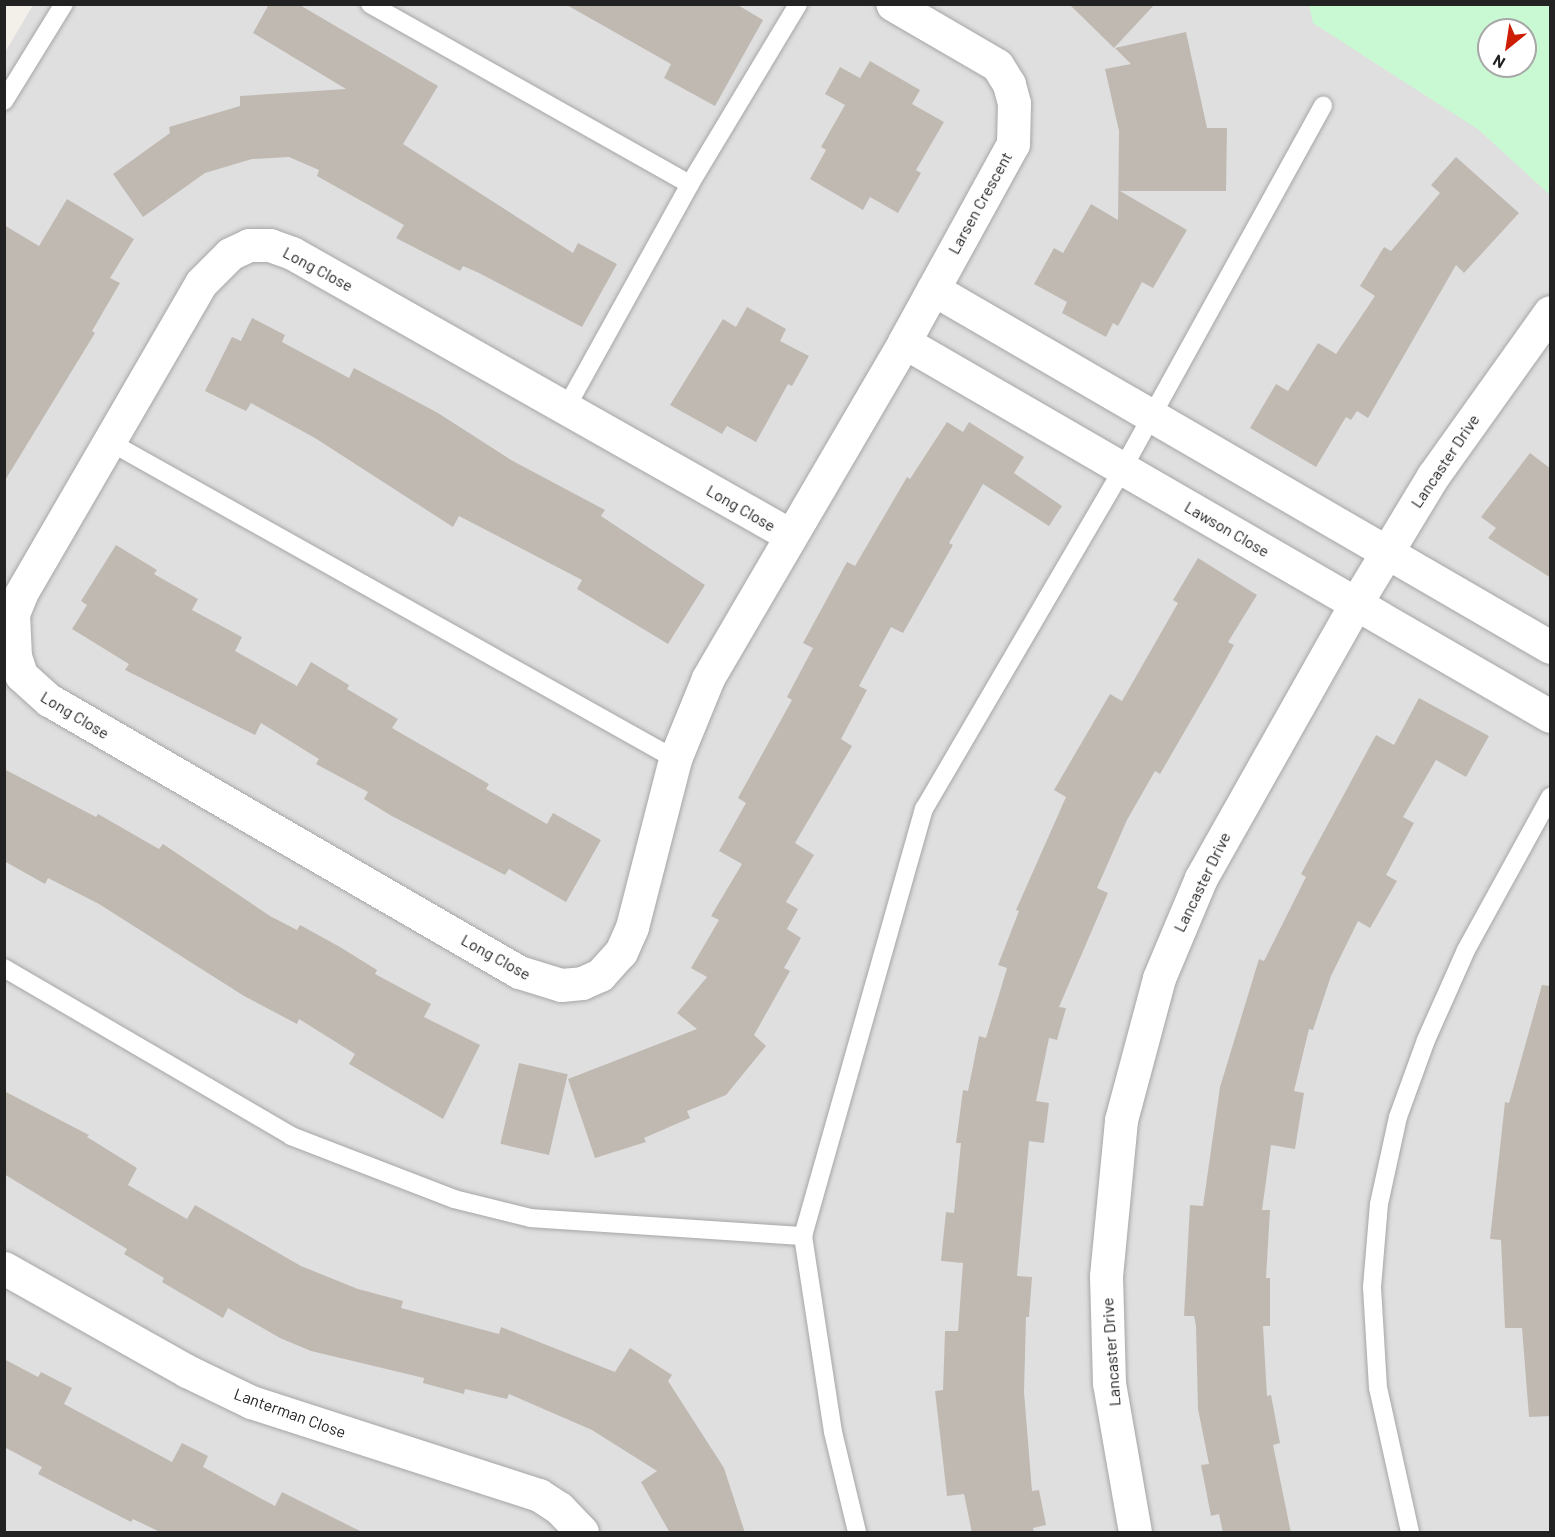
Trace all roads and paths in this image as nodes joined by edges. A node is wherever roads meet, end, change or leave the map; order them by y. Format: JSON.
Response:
{"nodes":[{"id":1,"x":64,"y":4,"type":"edge"},
{"id":2,"x":370,"y":4,"type":"edge"},
{"id":3,"x":798,"y":4,"type":"edge"},
{"id":4,"x":892,"y":4,"type":"edge"},
{"id":5,"x":4,"y":101,"type":"edge"},
{"id":6,"x":1323,"y":106,"type":"dead end"},
{"id":7,"x":690,"y":184,"type":"junction"},
{"id":8,"x":918,"y":315,"type":"junction"},
{"id":9,"x":1549,"y":318,"type":"edge"},
{"id":10,"x":566,"y":408,"type":"junction"},
{"id":11,"x":1152,"y":416,"type":"junction"},
{"id":12,"x":110,"y":442,"type":"junction"},
{"id":13,"x":1123,"y":468,"type":"junction"},
{"id":14,"x":790,"y":535,"type":"junction"},
{"id":15,"x":1387,"y":552,"type":"junction"},
{"id":16,"x":1356,"y":603,"type":"junction"},
{"id":17,"x":1551,"y":647,"type":"edge"},
{"id":18,"x":1551,"y":716,"type":"edge"},
{"id":19,"x":675,"y":759,"type":"junction"},
{"id":20,"x":1551,"y":797,"type":"edge"},
{"id":21,"x":4,"y":968,"type":"edge"},
{"id":22,"x":803,"y":1236,"type":"junction"},
{"id":23,"x":4,"y":1268,"type":"edge"},
{"id":24,"x":582,"y":1533,"type":"edge"},
{"id":25,"x":857,"y":1533,"type":"edge"},
{"id":26,"x":1135,"y":1533,"type":"edge"},
{"id":27,"x":1410,"y":1533,"type":"edge"}],
"edges":[{"from":1,"to":5,"type":"lane"},
{"from":2,"to":7,"type":"lane"},
{"from":3,"to":7,"type":"lane"},
{"from":4,"to":8,"type":"street","name":"Larsen Crescent"},
{"from":6,"to":11,"type":"lane"},
{"from":7,"to":10,"type":"lane"},
{"from":8,"to":11,"type":"street"},
{"from":8,"to":13,"type":"street","name":"Lawson Close"},
{"from":8,"to":14,"type":"street","name":"Long Close"},
{"from":9,"to":15,"type":"street","name":"Lancaster Drive"},
{"from":10,"to":12,"type":"street","name":"Long Close"},
{"from":10,"to":14,"type":"street","name":"Long Close"},
{"from":11,"to":13,"type":"lane"},
{"from":11,"to":15,"type":"street"},
{"from":12,"to":19,"type":"lane"},
{"from":12,"to":19,"type":"street","name":"Long Close"},
{"from":13,"to":16,"type":"street","name":"Lawson Close"},
{"from":13,"to":22,"type":"lane"},
{"from":14,"to":19,"type":"street","name":"Long Close"},
{"from":15,"to":16,"type":"street","name":"Lancaster Drive"},
{"from":15,"to":17,"type":"street"},
{"from":16,"to":18,"type":"street","name":"Lawson Close"},
{"from":16,"to":26,"type":"street","name":"Lancaster Drive"},
{"from":20,"to":27,"type":"lane"},
{"from":21,"to":22,"type":"lane"},
{"from":22,"to":25,"type":"lane"},
{"from":23,"to":24,"type":"street","name":"Lanterman Close"}]}
